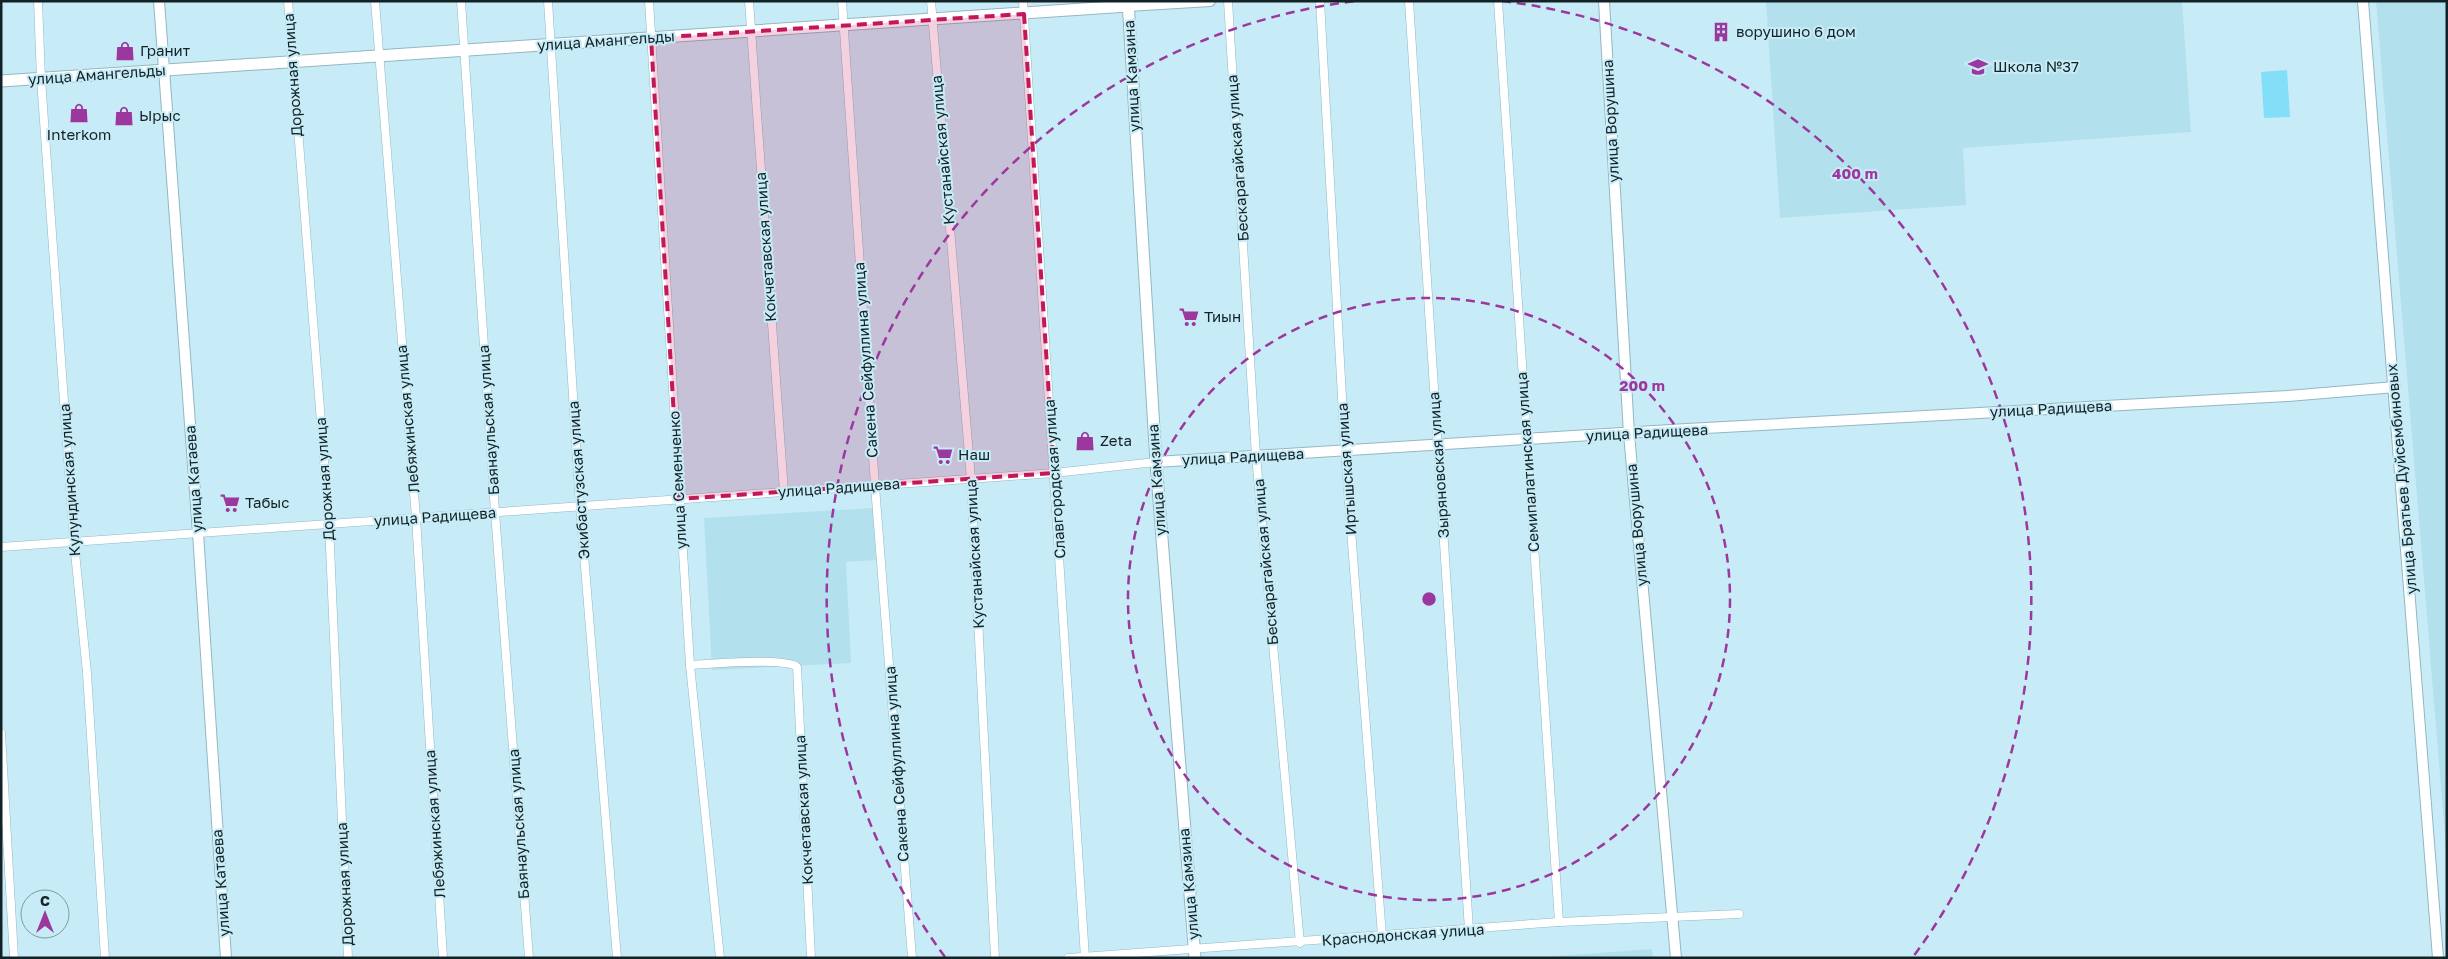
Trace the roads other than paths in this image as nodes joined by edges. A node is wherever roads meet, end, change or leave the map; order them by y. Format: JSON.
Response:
{"nodes":[{"id":1,"x":38,"y":1,"type":"edge"},
{"id":2,"x":159,"y":1,"type":"edge"},
{"id":3,"x":288,"y":1,"type":"edge"},
{"id":4,"x":375,"y":1,"type":"edge"},
{"id":5,"x":461,"y":1,"type":"edge"},
{"id":6,"x":548,"y":1,"type":"edge"},
{"id":7,"x":649,"y":1,"type":"edge"},
{"id":8,"x":748,"y":1,"type":"edge"},
{"id":9,"x":842,"y":1,"type":"edge"},
{"id":10,"x":931,"y":1,"type":"edge"},
{"id":11,"x":1023,"y":1,"type":"edge"},
{"id":12,"x":1210,"y":1,"type":"edge"},
{"id":13,"x":1228,"y":1,"type":"edge"},
{"id":14,"x":1320,"y":1,"type":"edge"},
{"id":15,"x":1409,"y":1,"type":"edge"},
{"id":16,"x":1498,"y":1,"type":"edge"},
{"id":17,"x":1604,"y":1,"type":"edge"},
{"id":18,"x":2364,"y":1,"type":"edge"},
{"id":19,"x":1128,"y":4,"type":"edge"},
{"id":20,"x":1024,"y":14,"type":"junction"},
{"id":21,"x":932,"y":18,"type":"junction"},
{"id":22,"x":844,"y":25,"type":"junction"},
{"id":23,"x":750,"y":31,"type":"junction"},
{"id":24,"x":651,"y":38,"type":"junction"},
{"id":25,"x":551,"y":45,"type":"junction"},
{"id":26,"x":465,"y":50,"type":"junction"},
{"id":27,"x":379,"y":56,"type":"junction"},
{"id":28,"x":292,"y":62,"type":"junction"},
{"id":29,"x":164,"y":70,"type":"junction"},
{"id":30,"x":41,"y":79,"type":"junction"},
{"id":31,"x":1,"y":81,"type":"edge"},
{"id":32,"x":2395,"y":388,"type":"junction"},
{"id":33,"x":1629,"y":434,"type":"junction"},
{"id":34,"x":1526,"y":440,"type":"junction"},
{"id":35,"x":1437,"y":445,"type":"junction"},
{"id":36,"x":1345,"y":451,"type":"junction"},
{"id":37,"x":1256,"y":456,"type":"junction"},
{"id":38,"x":1156,"y":462,"type":"junction"},
{"id":39,"x":1054,"y":473,"type":"junction"},
{"id":40,"x":971,"y":479,"type":"junction"},
{"id":41,"x":875,"y":486,"type":"junction"},
{"id":42,"x":784,"y":492,"type":"junction"},
{"id":43,"x":680,"y":499,"type":"junction"},
{"id":44,"x":580,"y":506,"type":"junction"},
{"id":45,"x":494,"y":512,"type":"junction"},
{"id":46,"x":416,"y":518,"type":"junction"},
{"id":47,"x":329,"y":524,"type":"junction"},
{"id":48,"x":198,"y":533,"type":"junction"},
{"id":49,"x":74,"y":542,"type":"junction"},
{"id":50,"x":1,"y":547,"type":"edge"},
{"id":51,"x":690,"y":665,"type":"junction"},
{"id":52,"x":1,"y":732,"type":"edge"},
{"id":53,"x":1738,"y":914,"type":"dead end"},
{"id":54,"x":1673,"y":918,"type":"junction"},
{"id":55,"x":1559,"y":922,"type":"junction"},
{"id":56,"x":1469,"y":930,"type":"junction"},
{"id":57,"x":1382,"y":936,"type":"junction"},
{"id":58,"x":1300,"y":943,"type":"junction"},
{"id":59,"x":1195,"y":954,"type":"edge"},
{"id":60,"x":1085,"y":957,"type":"edge"},
{"id":61,"x":14,"y":958,"type":"edge"},
{"id":62,"x":105,"y":958,"type":"edge"},
{"id":63,"x":226,"y":958,"type":"edge"},
{"id":64,"x":348,"y":958,"type":"edge"},
{"id":65,"x":443,"y":958,"type":"edge"},
{"id":66,"x":529,"y":958,"type":"edge"},
{"id":67,"x":617,"y":958,"type":"edge"},
{"id":68,"x":720,"y":958,"type":"edge"},
{"id":69,"x":811,"y":958,"type":"edge"},
{"id":70,"x":912,"y":958,"type":"edge"},
{"id":71,"x":995,"y":958,"type":"edge"},
{"id":72,"x":1068,"y":958,"type":"edge"},
{"id":73,"x":1676,"y":958,"type":"edge"},
{"id":74,"x":2438,"y":958,"type":"edge"}],
"edges":[{"from":1,"to":30,"type":"street","name":"Кулундинская улица"},
{"from":2,"to":29,"type":"street","name":"улица Катаева"},
{"from":3,"to":28,"type":"street","name":"Дорожная улица"},
{"from":4,"to":27,"type":"street","name":"Лебяжинская улица"},
{"from":5,"to":26,"type":"street","name":"Баянаульская улица"},
{"from":6,"to":25,"type":"street","name":"Экибастузская улица"},
{"from":7,"to":24,"type":"street","name":"улица Семенченко"},
{"from":8,"to":23,"type":"street","name":"Кокчетавская улица"},
{"from":9,"to":22,"type":"street","name":"Сакена Сейфуллина улица"},
{"from":10,"to":21,"type":"street","name":"Кустанайская улица"},
{"from":11,"to":20,"type":"street","name":"Славгородская улица"},
{"from":12,"to":19,"type":"street","name":"улица Амангельды"},
{"from":13,"to":37,"type":"street","name":"Бескарагайская улица"},
{"from":14,"to":36,"type":"street","name":"Иртышская улица"},
{"from":15,"to":35,"type":"street","name":"Зыряновская улица"},
{"from":16,"to":34,"type":"street","name":"Семипалатинская улица"},
{"from":17,"to":33,"type":"street","name":"улица Ворушина"},
{"from":18,"to":32,"type":"street","name":"улица Братьев Дуйсембиновых"},
{"from":19,"to":20,"type":"main road","name":"улица Амангельды"},
{"from":19,"to":38,"type":"main road","name":"улица Камзина"},
{"from":20,"to":21,"type":"main road","name":"улица Амангельды"},
{"from":20,"to":39,"type":"street","name":"Славгородская улица"},
{"from":21,"to":22,"type":"main road","name":"улица Амангельды"},
{"from":21,"to":40,"type":"street","name":"Кустанайская улица"},
{"from":22,"to":23,"type":"main road","name":"улица Амангельды"},
{"from":22,"to":41,"type":"street","name":"Сакена Сейфуллина улица"},
{"from":23,"to":24,"type":"main road","name":"улица Амангельды"},
{"from":23,"to":42,"type":"street","name":"Кокчетавская улица"},
{"from":24,"to":25,"type":"main road","name":"улица Амангельды"},
{"from":24,"to":43,"type":"street","name":"улица Семенченко"},
{"from":25,"to":26,"type":"main road","name":"улица Амангельды"},
{"from":25,"to":44,"type":"street","name":"Экибастузская улица"},
{"from":26,"to":27,"type":"main road","name":"улица Амангельды"},
{"from":26,"to":45,"type":"street","name":"Баянаульская улица"},
{"from":27,"to":28,"type":"main road","name":"улица Амангельды"},
{"from":27,"to":46,"type":"street","name":"Лебяжинская улица"},
{"from":28,"to":29,"type":"main road","name":"улица Амангельды"},
{"from":28,"to":47,"type":"street","name":"Дорожная улица"},
{"from":29,"to":30,"type":"main road","name":"улица Амангельды"},
{"from":29,"to":48,"type":"street","name":"улица Катаева"},
{"from":30,"to":31,"type":"main road","name":"улица Амангельды"},
{"from":30,"to":49,"type":"street","name":"Кулундинская улица"},
{"from":32,"to":33,"type":"street","name":"улица Радищева"},
{"from":32,"to":74,"type":"street","name":"улица Братьев Дуйсембиновых"},
{"from":33,"to":34,"type":"street","name":"улица Радищева"},
{"from":33,"to":54,"type":"street","name":"улица Ворушина"},
{"from":34,"to":35,"type":"street","name":"улица Радищева"},
{"from":34,"to":55,"type":"street","name":"Семипалатинская улица"},
{"from":35,"to":36,"type":"street","name":"улица Радищева"},
{"from":35,"to":56,"type":"street","name":"Зыряновская улица"},
{"from":36,"to":37,"type":"street","name":"улица Радищева"},
{"from":36,"to":57,"type":"street","name":"Иртышская улица"},
{"from":37,"to":38,"type":"street","name":"улица Радищева"},
{"from":37,"to":58,"type":"street","name":"Бескарагайская улица"},
{"from":38,"to":39,"type":"street","name":"улица Радищева"},
{"from":38,"to":59,"type":"main road","name":"улица Камзина"},
{"from":39,"to":40,"type":"street","name":"улица Радищева"},
{"from":39,"to":60,"type":"street","name":"Славгородская улица"},
{"from":40,"to":41,"type":"street","name":"улица Радищева"},
{"from":40,"to":71,"type":"street","name":"Кустанайская улица"},
{"from":41,"to":42,"type":"street","name":"улица Радищева"},
{"from":41,"to":70,"type":"street","name":"Сакена Сейфуллина улица"},
{"from":42,"to":43,"type":"street","name":"улица Радищева"},
{"from":43,"to":44,"type":"street","name":"улица Радищева"},
{"from":43,"to":51,"type":"street","name":"улица Семенченко"},
{"from":44,"to":45,"type":"street","name":"улица Радищева"},
{"from":44,"to":67,"type":"street","name":"Экибастузская улица"},
{"from":45,"to":46,"type":"street","name":"улица Радищева"},
{"from":45,"to":66,"type":"street","name":"Баянаульская улица"},
{"from":46,"to":47,"type":"street","name":"улица Радищева"},
{"from":46,"to":65,"type":"street","name":"Лебяжинская улица"},
{"from":47,"to":48,"type":"street","name":"улица Радищева"},
{"from":47,"to":64,"type":"street","name":"Дорожная улица"},
{"from":48,"to":49,"type":"street","name":"улица Радищева"},
{"from":48,"to":63,"type":"street","name":"улица Катаева"},
{"from":49,"to":50,"type":"street","name":"улица Радищева"},
{"from":49,"to":62,"type":"street","name":"Кулундинская улица"},
{"from":51,"to":68,"type":"street","name":"улица Семенченко"},
{"from":51,"to":69,"type":"street","name":"Кокчетавская улица"},
{"from":52,"to":61,"type":"street"},
{"from":53,"to":54,"type":"street","name":"Краснодонская улица"},
{"from":54,"to":55,"type":"street","name":"Краснодонская улица"},
{"from":54,"to":73,"type":"street","name":"улица Ворушина"},
{"from":55,"to":56,"type":"street","name":"Краснодонская улица"},
{"from":56,"to":57,"type":"street","name":"Краснодонская улица"},
{"from":57,"to":58,"type":"street","name":"Краснодонская улица"},
{"from":58,"to":59,"type":"street","name":"Краснодонская улица"},
{"from":59,"to":60,"type":"street","name":"Краснодонская улица"},
{"from":60,"to":72,"type":"street","name":"Краснодонская улица"}]}
